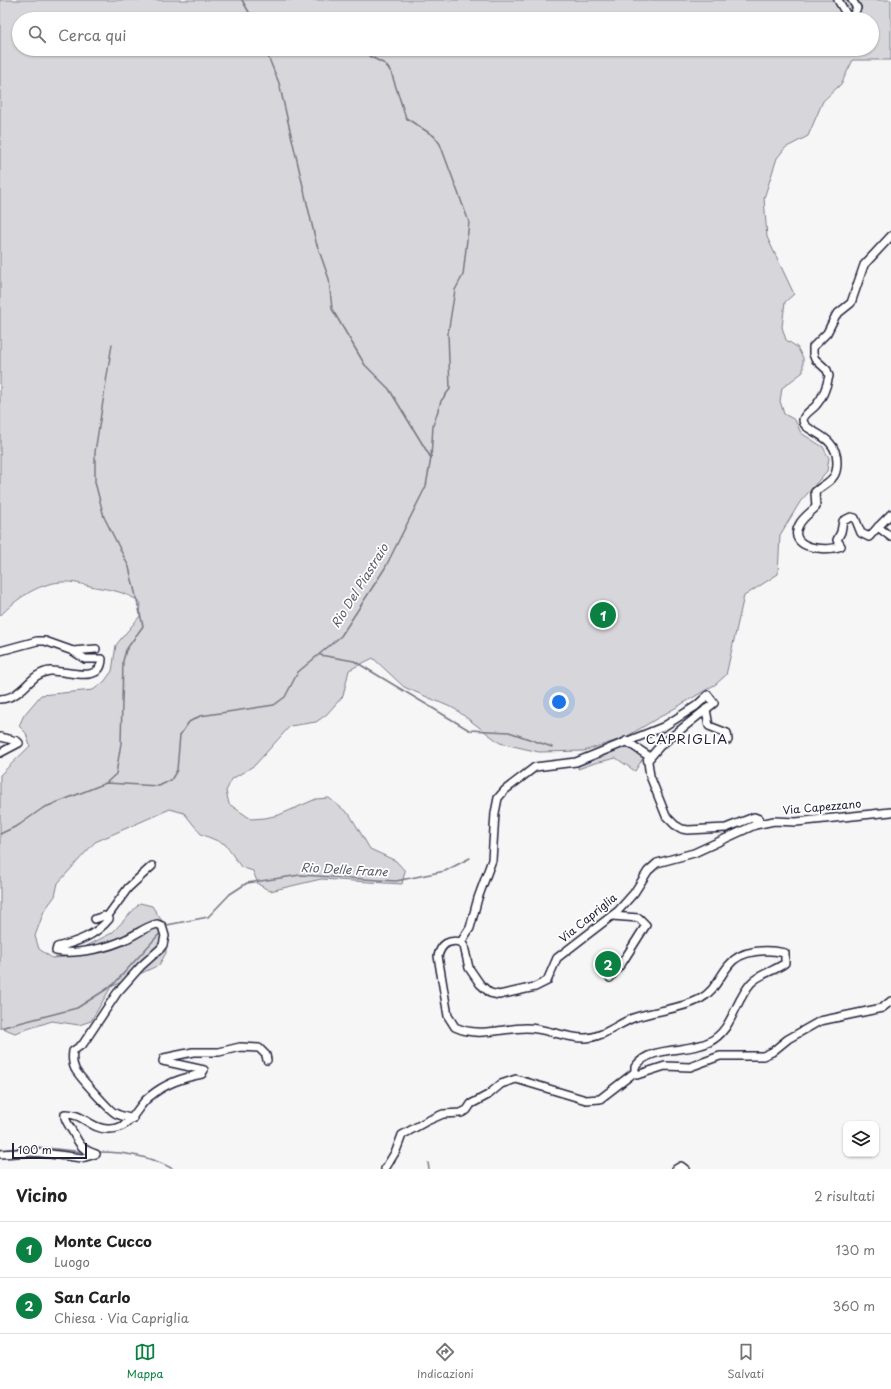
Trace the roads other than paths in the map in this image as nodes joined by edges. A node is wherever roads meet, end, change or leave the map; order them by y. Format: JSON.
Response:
{"nodes":[{"id":1,"x":838,"y":0,"type":"edge"},
{"id":2,"x":852,"y":0,"type":"edge"},
{"id":3,"x":845,"y":12,"type":"edge"},
{"id":4,"x":855,"y":12,"type":"edge"},
{"id":5,"x":891,"y":236,"type":"edge"},
{"id":6,"x":891,"y":514,"type":"edge"},
{"id":7,"x":878,"y":527,"type":"junction"},
{"id":8,"x":891,"y":537,"type":"edge"},
{"id":9,"x":96,"y":649,"type":"dead end"},
{"id":10,"x":0,"y":651,"type":"edge"},
{"id":11,"x":73,"y":651,"type":"junction"},
{"id":12,"x":0,"y":699,"type":"edge"},
{"id":13,"x":706,"y":708,"type":"junction"},
{"id":14,"x":0,"y":737,"type":"edge"},
{"id":15,"x":728,"y":740,"type":"dead end"},
{"id":16,"x":626,"y":741,"type":"junction"},
{"id":17,"x":0,"y":753,"type":"edge"},
{"id":18,"x":648,"y":760,"type":"junction"},
{"id":19,"x":891,"y":812,"type":"edge"},
{"id":20,"x":755,"y":825,"type":"junction"},
{"id":21,"x":152,"y":866,"type":"dead end"},
{"id":22,"x":612,"y":916,"type":"junction"},
{"id":23,"x":107,"y":917,"type":"junction"},
{"id":24,"x":95,"y":919,"type":"dead end"},
{"id":25,"x":461,"y":942,"type":"junction"},
{"id":26,"x":610,"y":978,"type":"dead end"},
{"id":27,"x":891,"y":1001,"type":"edge"},
{"id":28,"x":268,"y":1060,"type":"dead end"},
{"id":29,"x":635,"y":1072,"type":"junction"},
{"id":30,"x":133,"y":1119,"type":"junction"},
{"id":31,"x":0,"y":1154,"type":"edge"},
{"id":32,"x":385,"y":1169,"type":"edge"},
{"id":33,"x":676,"y":1169,"type":"edge"},
{"id":34,"x":685,"y":1169,"type":"edge"}],
"edges":[{"from":1,"to":3,"type":"street"},
{"from":2,"to":4,"type":"street"},
{"from":5,"to":7,"type":"street"},
{"from":6,"to":7,"type":"street"},
{"from":7,"to":8,"type":"street"},
{"from":9,"to":11,"type":"street"},
{"from":10,"to":11,"type":"street"},
{"from":11,"to":12,"type":"street"},
{"from":13,"to":15,"type":"street"},
{"from":13,"to":16,"type":"street"},
{"from":13,"to":18,"type":"street"},
{"from":14,"to":17,"type":"street"},
{"from":16,"to":18,"type":"street"},
{"from":16,"to":25,"type":"street"},
{"from":18,"to":20,"type":"street"},
{"from":19,"to":20,"type":"street","name":"Via Capezzano"},
{"from":20,"to":22,"type":"street","name":"Via Capriglia"},
{"from":21,"to":23,"type":"street"},
{"from":22,"to":25,"type":"street","name":"Via Capriglia"},
{"from":22,"to":26,"type":"street"},
{"from":23,"to":24,"type":"street"},
{"from":23,"to":30,"type":"street"},
{"from":25,"to":29,"type":"street"},
{"from":27,"to":29,"type":"street"},
{"from":28,"to":30,"type":"street"},
{"from":29,"to":32,"type":"street"},
{"from":30,"to":31,"type":"street"},
{"from":33,"to":34,"type":"street"}]}
